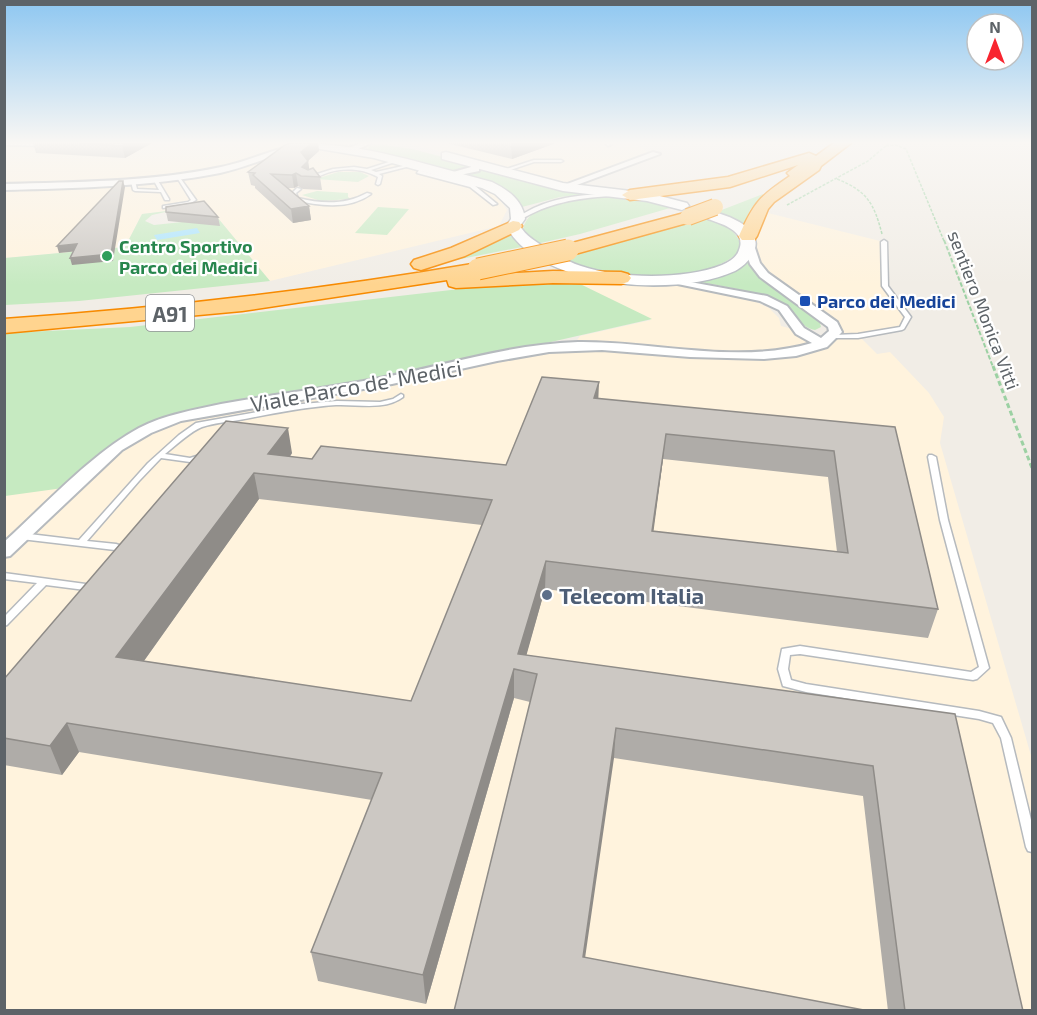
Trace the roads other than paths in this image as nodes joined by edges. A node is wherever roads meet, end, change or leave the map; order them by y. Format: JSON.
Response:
{"nodes":[{"id":1,"x":162,"y":190,"type":"edge"},
{"id":2,"x":188,"y":190,"type":"edge"},
{"id":3,"x":298,"y":190,"type":"edge"},
{"id":4,"x":478,"y":190,"type":"edge"},
{"id":5,"x":498,"y":190,"type":"edge"},
{"id":6,"x":589,"y":190,"type":"edge"},
{"id":7,"x":662,"y":190,"type":"edge"},
{"id":8,"x":746,"y":190,"type":"edge"},
{"id":9,"x":779,"y":190,"type":"edge"},
{"id":10,"x":369,"y":194,"type":"dead end"},
{"id":11,"x":625,"y":195,"type":"junction"},
{"id":12,"x":167,"y":199,"type":"dead end"},
{"id":13,"x":734,"y":200,"type":"dead end"},
{"id":14,"x":495,"y":204,"type":"dead end"},
{"id":15,"x":165,"y":207,"type":"edge"},
{"id":16,"x":710,"y":209,"type":"junction"},
{"id":17,"x":682,"y":212,"type":"junction"},
{"id":18,"x":515,"y":223,"type":"junction"},
{"id":19,"x":748,"y":240,"type":"junction"},
{"id":20,"x":884,"y":242,"type":"road end"},
{"id":21,"x":475,"y":266,"type":"junction"},
{"id":22,"x":621,"y":278,"type":"junction"},
{"id":23,"x":667,"y":279,"type":"junction"},
{"id":24,"x":276,"y":294,"type":"junction"},
{"id":25,"x":334,"y":294,"type":"junction"},
{"id":26,"x":4,"y":318,"type":"edge"},
{"id":27,"x":4,"y":326,"type":"edge"},
{"id":28,"x":800,"y":331,"type":"junction"},
{"id":29,"x":828,"y":340,"type":"junction"},
{"id":30,"x":754,"y":354,"type":"junction"},
{"id":31,"x":401,"y":396,"type":"dead end"},
{"id":32,"x":208,"y":450,"type":"edge"},
{"id":33,"x":160,"y":456,"type":"junction"},
{"id":34,"x":932,"y":457,"type":"dead end"},
{"id":35,"x":21,"y":536,"type":"junction"},
{"id":36,"x":127,"y":540,"type":"edge"},
{"id":37,"x":81,"y":543,"type":"junction"},
{"id":38,"x":120,"y":548,"type":"junction"},
{"id":39,"x":4,"y":552,"type":"edge"},
{"id":40,"x":122,"y":563,"type":"edge"},
{"id":41,"x":4,"y":576,"type":"edge"},
{"id":42,"x":44,"y":581,"type":"junction"},
{"id":43,"x":84,"y":596,"type":"edge"},
{"id":44,"x":4,"y":623,"type":"edge"},
{"id":45,"x":1032,"y":847,"type":"edge"}],
"edges":[{"from":1,"to":12,"type":"lane"},
{"from":2,"to":15,"type":"lane"},
{"from":3,"to":10,"type":"lane"},
{"from":4,"to":14,"type":"lane"},
{"from":5,"to":18,"type":"street"},
{"from":6,"to":11,"type":"street"},
{"from":7,"to":11,"type":"highway"},
{"from":8,"to":16,"type":"highway","number":"A91"},
{"from":9,"to":19,"type":"highway"},
{"from":11,"to":17,"type":"street"},
{"from":11,"to":18,"type":"lane"},
{"from":13,"to":16,"type":"highway","number":"A91"},
{"from":16,"to":17,"type":"highway","number":"A91","bridge":true},
{"from":16,"to":19,"type":"street"},
{"from":17,"to":21,"type":"highway","number":"A91","bridge":true},
{"from":18,"to":22,"type":"street"},
{"from":18,"to":24,"type":"highway"},
{"from":19,"to":23,"type":"street"},
{"from":19,"to":29,"type":"street"},
{"from":20,"to":29,"type":"lane"},
{"from":21,"to":24,"type":"highway","number":"A91"},
{"from":21,"to":25,"type":"highway","number":"A91"},
{"from":22,"to":23,"type":"street"},
{"from":22,"to":25,"type":"highway"},
{"from":23,"to":28,"type":"street"},
{"from":24,"to":26,"type":"highway","number":"A91"},
{"from":25,"to":27,"type":"highway","number":"A91"},
{"from":28,"to":29,"type":"street"},
{"from":28,"to":30,"type":"street","name":"Viale Parco de' Medici"},
{"from":29,"to":30,"type":"street","name":"Viale Parco de' Medici"},
{"from":30,"to":35,"type":"street","name":"Viale Parco de' Medici"},
{"from":31,"to":33,"type":"lane"},
{"from":32,"to":33,"type":"lane"},
{"from":33,"to":37,"type":"lane"},
{"from":34,"to":45,"type":"lane"},
{"from":35,"to":37,"type":"lane"},
{"from":35,"to":39,"type":"street","name":"Viale Parco de' Medici"},
{"from":36,"to":38,"type":"lane"},
{"from":37,"to":38,"type":"lane"},
{"from":38,"to":40,"type":"lane"},
{"from":41,"to":42,"type":"lane"},
{"from":42,"to":43,"type":"lane"},
{"from":42,"to":44,"type":"lane"}]}
